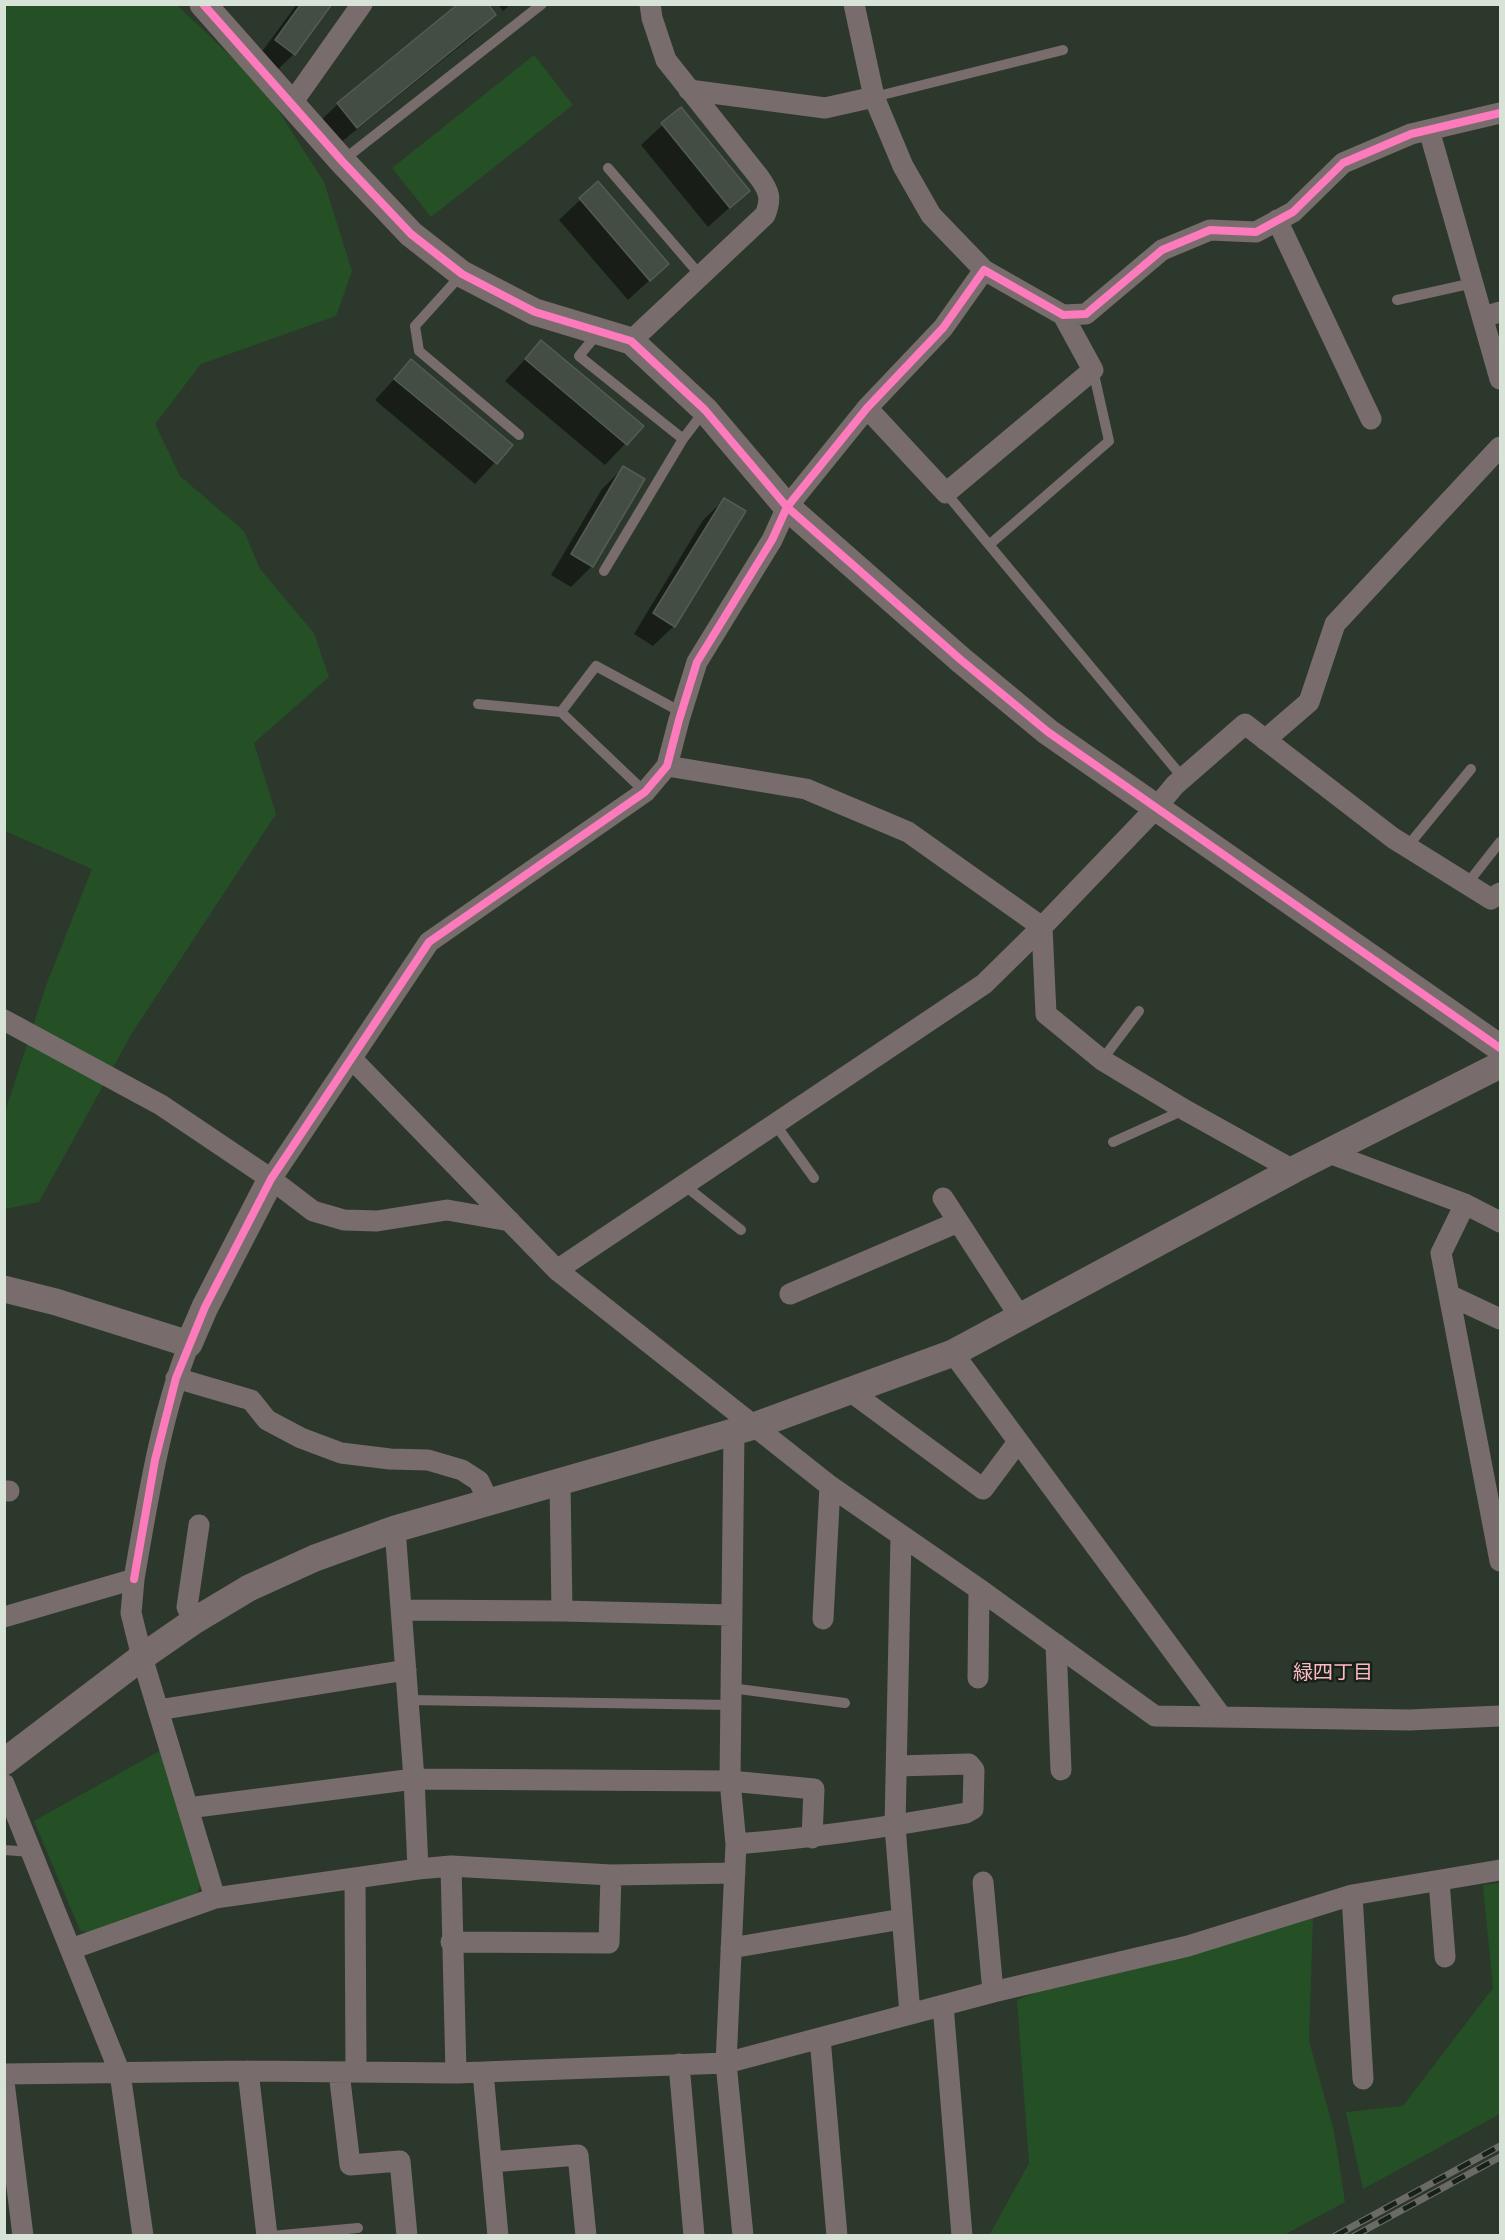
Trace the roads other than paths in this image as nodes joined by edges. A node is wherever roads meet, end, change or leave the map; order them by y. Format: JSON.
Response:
{"nodes":[{"id":1,"x":203,"y":4,"type":"edge"},
{"id":2,"x":362,"y":4,"type":"edge"},
{"id":3,"x":542,"y":4,"type":"edge"},
{"id":4,"x":650,"y":4,"type":"edge"},
{"id":5,"x":854,"y":4,"type":"edge"},
{"id":6,"x":1063,"y":50,"type":"dead end"},
{"id":7,"x":689,"y":90,"type":"junction"},
{"id":8,"x":874,"y":97,"type":"junction"},
{"id":9,"x":292,"y":103,"type":"junction"},
{"id":10,"x":1500,"y":113,"type":"edge"},
{"id":11,"x":1429,"y":130,"type":"junction"},
{"id":12,"x":342,"y":161,"type":"junction"},
{"id":13,"x":608,"y":168,"type":"dead end"},
{"id":14,"x":1276,"y":220,"type":"junction"},
{"id":15,"x":984,"y":270,"type":"junction"},
{"id":16,"x":462,"y":274,"type":"junction"},
{"id":17,"x":700,"y":275,"type":"junction"},
{"id":18,"x":1473,"y":284,"type":"junction"},
{"id":19,"x":1397,"y":300,"type":"dead end"},
{"id":20,"x":1063,"y":315,"type":"junction"},
{"id":21,"x":1492,"y":315,"type":"edge"},
{"id":22,"x":600,"y":330,"type":"junction"},
{"id":23,"x":631,"y":340,"type":"junction"},
{"id":24,"x":1093,"y":370,"type":"junction"},
{"id":25,"x":1500,"y":379,"type":"edge"},
{"id":26,"x":867,"y":408,"type":"junction"},
{"id":27,"x":705,"y":410,"type":"junction"},
{"id":28,"x":1371,"y":419,"type":"dead end"},
{"id":29,"x":519,"y":435,"type":"dead end"},
{"id":30,"x":683,"y":440,"type":"junction"},
{"id":31,"x":1500,"y":447,"type":"edge"},
{"id":32,"x":946,"y":493,"type":"junction"},
{"id":33,"x":787,"y":507,"type":"junction"},
{"id":34,"x":989,"y":545,"type":"junction"},
{"id":35,"x":604,"y":571,"type":"dead end"},
{"id":36,"x":478,"y":704,"type":"dead end"},
{"id":37,"x":561,"y":712,"type":"junction"},
{"id":38,"x":681,"y":712,"type":"junction"},
{"id":39,"x":1265,"y":740,"type":"junction"},
{"id":40,"x":667,"y":766,"type":"junction"},
{"id":41,"x":1471,"y":769,"type":"dead end"},
{"id":42,"x":1183,"y":778,"type":"junction"},
{"id":43,"x":645,"y":792,"type":"junction"},
{"id":44,"x":1155,"y":809,"type":"junction"},
{"id":45,"x":1500,"y":842,"type":"edge"},
{"id":46,"x":1407,"y":847,"type":"junction"},
{"id":47,"x":1467,"y":884,"type":"junction"},
{"id":48,"x":1500,"y":893,"type":"edge"},
{"id":49,"x":1042,"y":927,"type":"junction"},
{"id":50,"x":1138,"y":1011,"type":"dead end"},
{"id":51,"x":4,"y":1020,"type":"edge"},
{"id":52,"x":1500,"y":1048,"type":"edge"},
{"id":53,"x":352,"y":1059,"type":"junction"},
{"id":54,"x":1102,"y":1060,"type":"junction"},
{"id":55,"x":1500,"y":1065,"type":"edge"},
{"id":56,"x":1185,"y":1110,"type":"junction"},
{"id":57,"x":775,"y":1124,"type":"junction"},
{"id":58,"x":1113,"y":1142,"type":"dead end"},
{"id":59,"x":1329,"y":1153,"type":"junction"},
{"id":60,"x":1293,"y":1170,"type":"junction"},
{"id":61,"x":814,"y":1178,"type":"dead end"},
{"id":62,"x":271,"y":1179,"type":"junction"},
{"id":63,"x":684,"y":1185,"type":"junction"},
{"id":64,"x":943,"y":1198,"type":"dead end"},
{"id":65,"x":1466,"y":1204,"type":"junction"},
{"id":66,"x":510,"y":1221,"type":"junction"},
{"id":67,"x":958,"y":1222,"type":"junction"},
{"id":68,"x":1500,"y":1222,"type":"edge"},
{"id":69,"x":741,"y":1230,"type":"dead end"},
{"id":70,"x":557,"y":1270,"type":"junction"},
{"id":71,"x":4,"y":1289,"type":"edge"},
{"id":72,"x":790,"y":1294,"type":"dead end"},
{"id":73,"x":1449,"y":1295,"type":"junction"},
{"id":74,"x":1020,"y":1317,"type":"junction"},
{"id":75,"x":1500,"y":1319,"type":"edge"},
{"id":76,"x":189,"y":1344,"type":"junction"},
{"id":77,"x":952,"y":1353,"type":"junction"},
{"id":78,"x":176,"y":1378,"type":"junction"},
{"id":79,"x":850,"y":1391,"type":"junction"},
{"id":80,"x":744,"y":1429,"type":"junction"},
{"id":81,"x":1018,"y":1442,"type":"junction"},
{"id":82,"x":560,"y":1482,"type":"junction"},
{"id":83,"x":830,"y":1486,"type":"junction"},
{"id":84,"x":489,"y":1503,"type":"junction"},
{"id":85,"x":199,"y":1525,"type":"dead end"},
{"id":86,"x":395,"y":1530,"type":"junction"},
{"id":87,"x":901,"y":1537,"type":"junction"},
{"id":88,"x":1500,"y":1550,"type":"edge"},
{"id":89,"x":134,"y":1579,"type":"junction"},
{"id":90,"x":979,"y":1589,"type":"junction"},
{"id":91,"x":401,"y":1610,"type":"junction"},
{"id":92,"x":562,"y":1611,"type":"junction"},
{"id":93,"x":732,"y":1615,"type":"junction"},
{"id":94,"x":4,"y":1617,"type":"edge"},
{"id":95,"x":823,"y":1620,"type":"dead end"},
{"id":96,"x":194,"y":1621,"type":"junction"},
{"id":97,"x":1056,"y":1644,"type":"junction"},
{"id":98,"x":142,"y":1658,"type":"junction"},
{"id":99,"x":406,"y":1670,"type":"junction"},
{"id":100,"x":978,"y":1678,"type":"dead end"},
{"id":101,"x":731,"y":1697,"type":"junction"},
{"id":102,"x":408,"y":1700,"type":"junction"},
{"id":103,"x":845,"y":1704,"type":"dead end"},
{"id":104,"x":159,"y":1710,"type":"junction"},
{"id":105,"x":1221,"y":1716,"type":"junction"},
{"id":106,"x":1500,"y":1716,"type":"edge"},
{"id":107,"x":4,"y":1762,"type":"edge"},
{"id":108,"x":897,"y":1766,"type":"junction"},
{"id":109,"x":1061,"y":1770,"type":"dead end"},
{"id":110,"x":414,"y":1779,"type":"junction"},
{"id":111,"x":730,"y":1781,"type":"junction"},
{"id":112,"x":4,"y":1784,"type":"edge"},
{"id":113,"x":188,"y":1808,"type":"junction"},
{"id":114,"x":895,"y":1826,"type":"junction"},
{"id":115,"x":812,"y":1838,"type":"junction"},
{"id":116,"x":736,"y":1844,"type":"junction"},
{"id":117,"x":4,"y":1850,"type":"edge"},
{"id":118,"x":32,"y":1852,"type":"junction"},
{"id":119,"x":451,"y":1866,"type":"junction"},
{"id":120,"x":418,"y":1869,"type":"junction"},
{"id":121,"x":1500,"y":1870,"type":"edge"},
{"id":122,"x":735,"y":1873,"type":"junction"},
{"id":123,"x":612,"y":1875,"type":"junction"},
{"id":124,"x":355,"y":1878,"type":"junction"},
{"id":125,"x":1439,"y":1881,"type":"junction"},
{"id":126,"x":983,"y":1882,"type":"dead end"},
{"id":127,"x":1352,"y":1895,"type":"junction"},
{"id":128,"x":215,"y":1898,"type":"junction"},
{"id":129,"x":902,"y":1919,"type":"junction"},
{"id":130,"x":451,"y":1942,"type":"junction"},
{"id":131,"x":731,"y":1948,"type":"junction"},
{"id":132,"x":70,"y":1949,"type":"junction"},
{"id":133,"x":1445,"y":1957,"type":"dead end"},
{"id":134,"x":993,"y":1992,"type":"junction"},
{"id":135,"x":943,"y":2005,"type":"junction"},
{"id":136,"x":910,"y":2014,"type":"junction"},
{"id":137,"x":820,"y":2038,"type":"junction"},
{"id":138,"x":726,"y":2063,"type":"junction"},
{"id":139,"x":679,"y":2064,"type":"junction"},
{"id":140,"x":248,"y":2071,"type":"junction"},
{"id":141,"x":347,"y":2072,"type":"junction"},
{"id":142,"x":483,"y":2072,"type":"junction"},
{"id":143,"x":120,"y":2073,"type":"junction"},
{"id":144,"x":456,"y":2073,"type":"junction"},
{"id":145,"x":4,"y":2074,"type":"edge"},
{"id":146,"x":1363,"y":2079,"type":"dead end"},
{"id":147,"x":4,"y":2082,"type":"edge"},
{"id":148,"x":491,"y":2162,"type":"junction"},
{"id":149,"x":358,"y":2228,"type":"dead end"},
{"id":150,"x":23,"y":2235,"type":"edge"},
{"id":151,"x":143,"y":2235,"type":"edge"},
{"id":152,"x":269,"y":2235,"type":"edge"},
{"id":153,"x":407,"y":2235,"type":"edge"},
{"id":154,"x":498,"y":2235,"type":"edge"},
{"id":155,"x":586,"y":2235,"type":"edge"},
{"id":156,"x":694,"y":2235,"type":"edge"},
{"id":157,"x":743,"y":2235,"type":"edge"},
{"id":158,"x":837,"y":2235,"type":"edge"},
{"id":159,"x":962,"y":2235,"type":"edge"}],
"edges":[{"from":1,"to":9,"type":"street"},
{"from":2,"to":9,"type":"street"},
{"from":3,"to":12,"type":"lane"},
{"from":4,"to":7,"type":"street"},
{"from":5,"to":8,"type":"street"},
{"from":6,"to":8,"type":"lane"},
{"from":7,"to":8,"type":"street"},
{"from":7,"to":17,"type":"street"},
{"from":8,"to":15,"type":"street"},
{"from":9,"to":12,"type":"street"},
{"from":10,"to":11,"type":"street"},
{"from":11,"to":14,"type":"street"},
{"from":11,"to":18,"type":"street"},
{"from":12,"to":16,"type":"street"},
{"from":13,"to":17,"type":"lane"},
{"from":14,"to":20,"type":"street"},
{"from":14,"to":28,"type":"street"},
{"from":15,"to":20,"type":"street"},
{"from":15,"to":26,"type":"street"},
{"from":16,"to":22,"type":"street"},
{"from":16,"to":29,"type":"lane"},
{"from":17,"to":23,"type":"street"},
{"from":18,"to":19,"type":"lane"},
{"from":18,"to":21,"type":"street"},
{"from":20,"to":24,"type":"street"},
{"from":21,"to":25,"type":"street"},
{"from":22,"to":23,"type":"street"},
{"from":22,"to":30,"type":"lane"},
{"from":23,"to":27,"type":"street"},
{"from":24,"to":32,"type":"street"},
{"from":24,"to":34,"type":"lane"},
{"from":26,"to":32,"type":"street"},
{"from":26,"to":33,"type":"street"},
{"from":27,"to":30,"type":"lane"},
{"from":27,"to":33,"type":"street"},
{"from":30,"to":35,"type":"lane"},
{"from":31,"to":39,"type":"street"},
{"from":32,"to":34,"type":"lane"},
{"from":33,"to":38,"type":"street"},
{"from":33,"to":44,"type":"street"},
{"from":34,"to":42,"type":"lane"},
{"from":36,"to":37,"type":"lane"},
{"from":37,"to":38,"type":"lane"},
{"from":37,"to":43,"type":"lane"},
{"from":38,"to":40,"type":"street"},
{"from":39,"to":42,"type":"street"},
{"from":39,"to":46,"type":"street"},
{"from":40,"to":43,"type":"street"},
{"from":40,"to":49,"type":"street"},
{"from":41,"to":46,"type":"lane"},
{"from":42,"to":44,"type":"street"},
{"from":43,"to":53,"type":"street"},
{"from":44,"to":49,"type":"street"},
{"from":44,"to":52,"type":"street"},
{"from":45,"to":47,"type":"lane"},
{"from":46,"to":47,"type":"street"},
{"from":47,"to":48,"type":"street"},
{"from":49,"to":54,"type":"street"},
{"from":49,"to":57,"type":"street"},
{"from":50,"to":54,"type":"lane"},
{"from":51,"to":62,"type":"street"},
{"from":53,"to":62,"type":"street"},
{"from":53,"to":66,"type":"street"},
{"from":54,"to":56,"type":"street"},
{"from":55,"to":59,"type":"street"},
{"from":56,"to":58,"type":"lane"},
{"from":56,"to":60,"type":"street"},
{"from":57,"to":61,"type":"lane"},
{"from":57,"to":63,"type":"street"},
{"from":59,"to":60,"type":"street"},
{"from":59,"to":65,"type":"street"},
{"from":60,"to":74,"type":"street"},
{"from":62,"to":66,"type":"street"},
{"from":62,"to":76,"type":"street"},
{"from":63,"to":69,"type":"lane"},
{"from":63,"to":70,"type":"street"},
{"from":64,"to":67,"type":"street"},
{"from":65,"to":68,"type":"street"},
{"from":65,"to":73,"type":"street"},
{"from":66,"to":70,"type":"street"},
{"from":67,"to":72,"type":"street"},
{"from":67,"to":74,"type":"street"},
{"from":70,"to":80,"type":"street"},
{"from":71,"to":76,"type":"street"},
{"from":73,"to":75,"type":"street"},
{"from":73,"to":88,"type":"street"},
{"from":74,"to":77,"type":"street"},
{"from":76,"to":78,"type":"street"},
{"from":77,"to":79,"type":"street"},
{"from":77,"to":81,"type":"street"},
{"from":78,"to":84,"type":"street"},
{"from":78,"to":89,"type":"street"},
{"from":79,"to":80,"type":"street"},
{"from":79,"to":81,"type":"street"},
{"from":80,"to":82,"type":"street"},
{"from":80,"to":83,"type":"street"},
{"from":80,"to":93,"type":"street"},
{"from":81,"to":105,"type":"street"},
{"from":82,"to":84,"type":"street"},
{"from":82,"to":92,"type":"street"},
{"from":83,"to":87,"type":"street"},
{"from":83,"to":95,"type":"street"},
{"from":84,"to":86,"type":"street"},
{"from":85,"to":96,"type":"street"},
{"from":86,"to":91,"type":"street"},
{"from":86,"to":96,"type":"street"},
{"from":87,"to":90,"type":"street"},
{"from":87,"to":108,"type":"street"},
{"from":89,"to":94,"type":"street"},
{"from":89,"to":98,"type":"street"},
{"from":90,"to":97,"type":"street"},
{"from":90,"to":100,"type":"street"},
{"from":91,"to":92,"type":"street"},
{"from":91,"to":99,"type":"street"},
{"from":92,"to":93,"type":"street"},
{"from":93,"to":101,"type":"street"},
{"from":96,"to":98,"type":"street"},
{"from":97,"to":105,"type":"street"},
{"from":97,"to":109,"type":"street"},
{"from":98,"to":104,"type":"street"},
{"from":98,"to":107,"type":"street"},
{"from":99,"to":102,"type":"street"},
{"from":99,"to":104,"type":"street"},
{"from":101,"to":102,"type":"lane"},
{"from":101,"to":103,"type":"lane"},
{"from":101,"to":111,"type":"street"},
{"from":102,"to":110,"type":"street"},
{"from":104,"to":113,"type":"street"},
{"from":105,"to":106,"type":"street"},
{"from":108,"to":114,"type":"street"},
{"from":108,"to":114,"type":"street"},
{"from":110,"to":111,"type":"street"},
{"from":110,"to":113,"type":"street"},
{"from":110,"to":120,"type":"street"},
{"from":111,"to":115,"type":"street"},
{"from":111,"to":116,"type":"street"},
{"from":112,"to":118,"type":"street"},
{"from":113,"to":128,"type":"street"},
{"from":114,"to":115,"type":"street"},
{"from":114,"to":129,"type":"street"},
{"from":115,"to":116,"type":"street"},
{"from":116,"to":122,"type":"street"},
{"from":117,"to":118,"type":"lane"},
{"from":118,"to":132,"type":"street"},
{"from":119,"to":120,"type":"street"},
{"from":119,"to":123,"type":"street"},
{"from":119,"to":130,"type":"street"},
{"from":120,"to":124,"type":"street"},
{"from":121,"to":125,"type":"street"},
{"from":122,"to":123,"type":"street"},
{"from":122,"to":131,"type":"street"},
{"from":123,"to":130,"type":"street"},
{"from":124,"to":128,"type":"street"},
{"from":124,"to":141,"type":"street"},
{"from":125,"to":127,"type":"street"},
{"from":125,"to":133,"type":"street"},
{"from":126,"to":134,"type":"street"},
{"from":127,"to":134,"type":"street"},
{"from":127,"to":146,"type":"street"},
{"from":128,"to":132,"type":"street"},
{"from":129,"to":131,"type":"street"},
{"from":129,"to":136,"type":"street"},
{"from":130,"to":144,"type":"street"},
{"from":131,"to":138,"type":"street"},
{"from":132,"to":143,"type":"street"},
{"from":134,"to":135,"type":"street"},
{"from":135,"to":136,"type":"street"},
{"from":135,"to":159,"type":"street"},
{"from":136,"to":137,"type":"street"},
{"from":137,"to":138,"type":"street"},
{"from":137,"to":158,"type":"street"},
{"from":138,"to":139,"type":"street"},
{"from":138,"to":157,"type":"street"},
{"from":139,"to":142,"type":"street"},
{"from":139,"to":156,"type":"street"},
{"from":140,"to":141,"type":"street"},
{"from":140,"to":143,"type":"street"},
{"from":140,"to":152,"type":"street"},
{"from":141,"to":144,"type":"street"},
{"from":141,"to":153,"type":"street"},
{"from":142,"to":144,"type":"street"},
{"from":142,"to":148,"type":"street"},
{"from":143,"to":145,"type":"street"},
{"from":143,"to":151,"type":"street"},
{"from":147,"to":150,"type":"street"},
{"from":148,"to":154,"type":"street"},
{"from":148,"to":155,"type":"street"},
{"from":149,"to":152,"type":"lane"}]}
